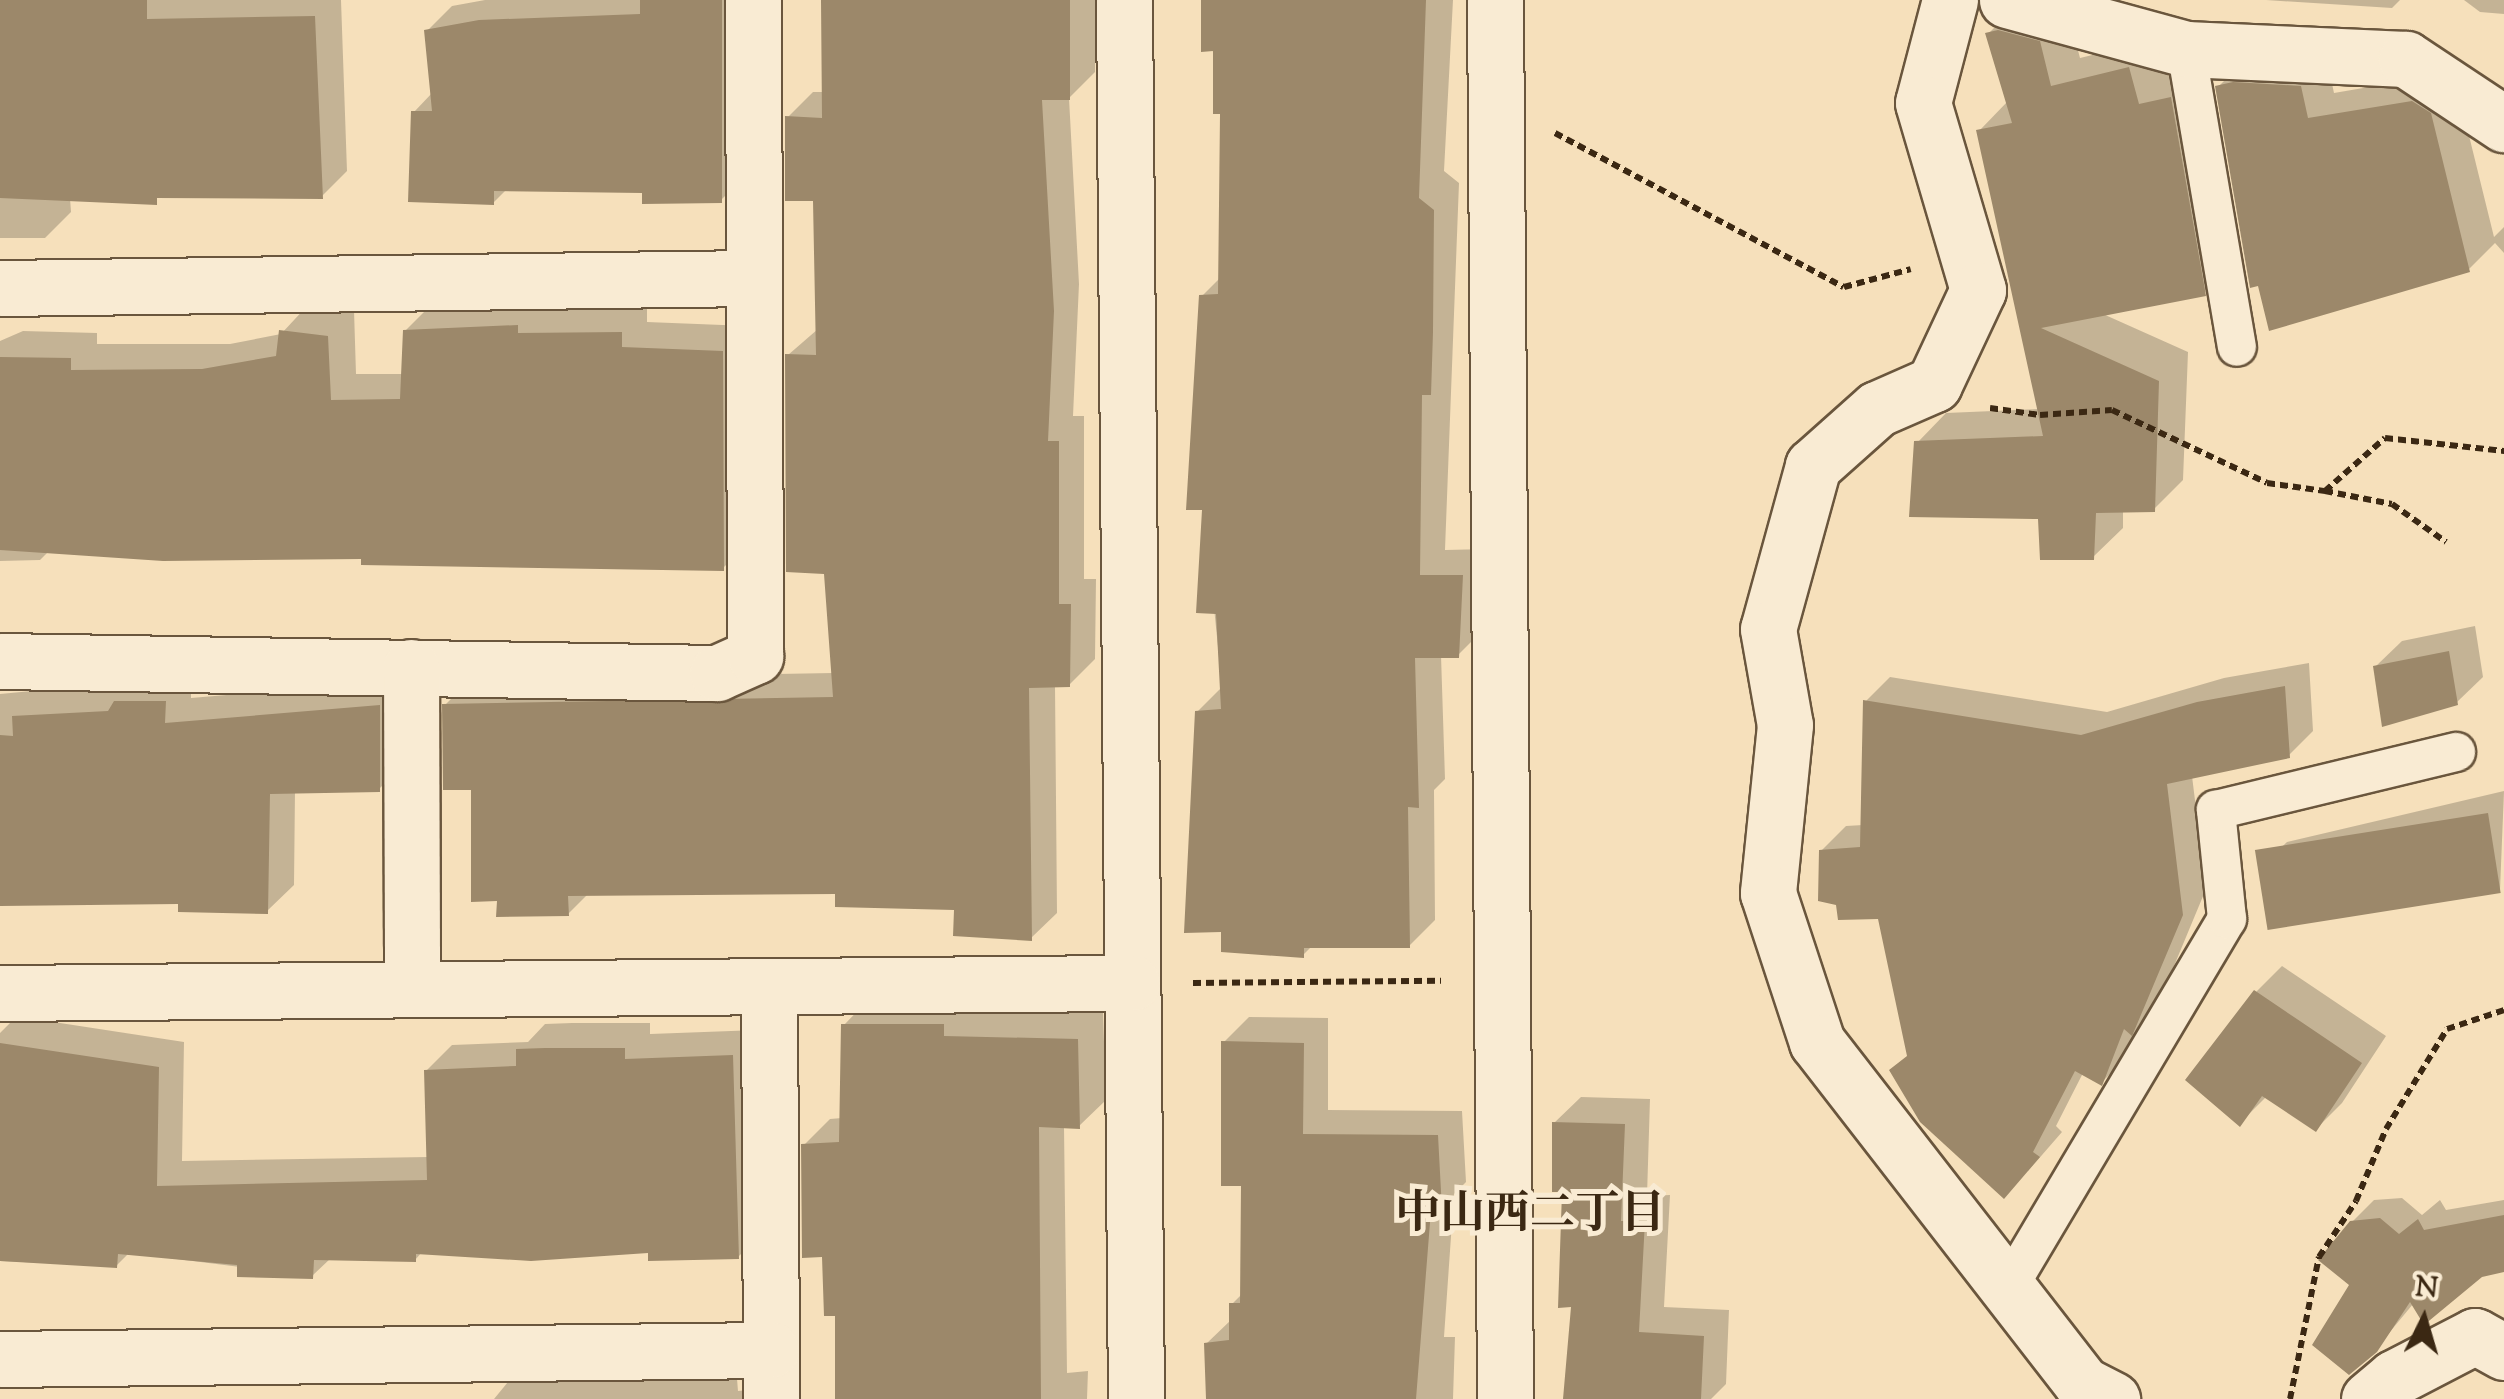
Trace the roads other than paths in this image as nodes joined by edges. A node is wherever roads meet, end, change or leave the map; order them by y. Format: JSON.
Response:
{"nodes":[{"id":1,"x":753,"y":0,"type":"edge"},
{"id":2,"x":1124,"y":0,"type":"edge"},
{"id":3,"x":1496,"y":0,"type":"edge"},
{"id":4,"x":1950,"y":0,"type":"edge"},
{"id":5,"x":2007,"y":0,"type":"edge"},
{"id":6,"x":2186,"y":50,"type":"junction"},
{"id":7,"x":2504,"y":124,"type":"edge"},
{"id":8,"x":754,"y":278,"type":"junction"},
{"id":9,"x":0,"y":288,"type":"edge"},
{"id":10,"x":2237,"y":347,"type":"dead end"},
{"id":11,"x":0,"y":661,"type":"edge"},
{"id":12,"x":411,"y":667,"type":"junction"},
{"id":13,"x":2456,"y":752,"type":"dead end"},
{"id":14,"x":1132,"y":983,"type":"junction"},
{"id":15,"x":412,"y":988,"type":"junction"},
{"id":16,"x":769,"y":988,"type":"junction"},
{"id":17,"x":0,"y":993,"type":"edge"},
{"id":18,"x":2006,"y":1291,"type":"junction"},
{"id":19,"x":2504,"y":1352,"type":"edge"},
{"id":20,"x":0,"y":1358,"type":"edge"},
{"id":21,"x":771,"y":1374,"type":"edge"},
{"id":22,"x":390,"y":1376,"type":"edge"},
{"id":23,"x":1136,"y":1399,"type":"edge"},
{"id":24,"x":1505,"y":1399,"type":"edge"},
{"id":25,"x":2112,"y":1399,"type":"edge"},
{"id":26,"x":2369,"y":1399,"type":"edge"}],
"edges":[{"from":1,"to":8,"type":"street"},
{"from":2,"to":14,"type":"street"},
{"from":3,"to":24,"type":"street"},
{"from":4,"to":18,"type":"street"},
{"from":5,"to":6,"type":"street"},
{"from":6,"to":7,"type":"street"},
{"from":6,"to":10,"type":"lane"},
{"from":8,"to":9,"type":"street"},
{"from":8,"to":12,"type":"street"},
{"from":11,"to":12,"type":"street"},
{"from":12,"to":15,"type":"street"},
{"from":13,"to":18,"type":"lane"},
{"from":14,"to":16,"type":"street"},
{"from":14,"to":23,"type":"street"},
{"from":15,"to":16,"type":"street"},
{"from":15,"to":17,"type":"street"},
{"from":16,"to":21,"type":"street"},
{"from":18,"to":25,"type":"street"},
{"from":19,"to":26,"type":"street"},
{"from":20,"to":22,"type":"street"},
{"from":21,"to":22,"type":"street"}]}
